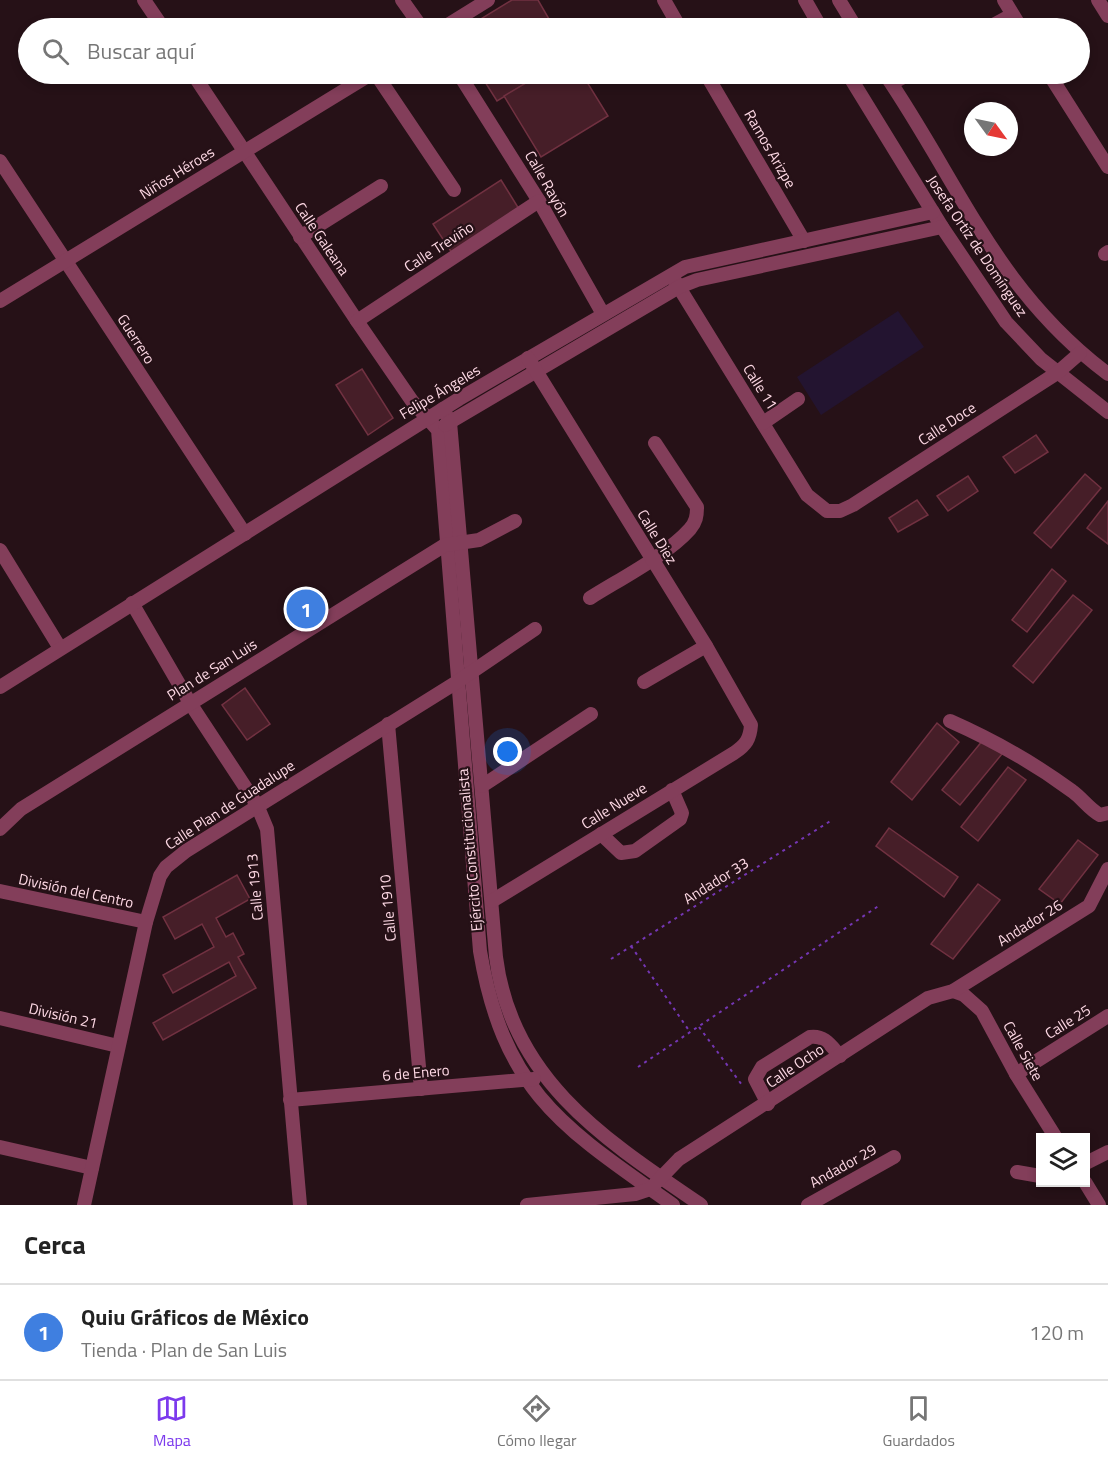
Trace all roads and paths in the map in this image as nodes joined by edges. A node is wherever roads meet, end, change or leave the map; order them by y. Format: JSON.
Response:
{"nodes":[{"id":1,"x":144,"y":0,"type":"edge"},
{"id":2,"x":402,"y":0,"type":"edge"},
{"id":3,"x":488,"y":0,"type":"edge"},
{"id":4,"x":664,"y":0,"type":"edge"},
{"id":5,"x":805,"y":0,"type":"edge"},
{"id":6,"x":839,"y":0,"type":"edge"},
{"id":7,"x":1004,"y":0,"type":"edge"},
{"id":8,"x":1098,"y":0,"type":"edge"},
{"id":9,"x":1012,"y":15,"type":"junction"},
{"id":10,"x":1108,"y":16,"type":"edge"},
{"id":11,"x":156,"y":18,"type":"edge"},
{"id":12,"x":415,"y":18,"type":"edge"},
{"id":13,"x":459,"y":18,"type":"edge"},
{"id":14,"x":674,"y":18,"type":"edge"},
{"id":15,"x":815,"y":18,"type":"edge"},
{"id":16,"x":850,"y":18,"type":"edge"},
{"id":17,"x":1006,"y":18,"type":"edge"},
{"id":18,"x":1014,"y":18,"type":"edge"},
{"id":19,"x":200,"y":84,"type":"edge"},
{"id":20,"x":354,"y":84,"type":"edge"},
{"id":21,"x":383,"y":84,"type":"edge"},
{"id":22,"x":465,"y":84,"type":"edge"},
{"id":23,"x":712,"y":84,"type":"edge"},
{"id":24,"x":856,"y":84,"type":"edge"},
{"id":25,"x":892,"y":84,"type":"edge"},
{"id":26,"x":1055,"y":84,"type":"edge"},
{"id":27,"x":244,"y":151,"type":"junction"},
{"id":28,"x":0,"y":161,"type":"edge"},
{"id":29,"x":1108,"y":167,"type":"edge"},
{"id":30,"x":381,"y":186,"type":"dead end"},
{"id":31,"x":454,"y":190,"type":"dead end"},
{"id":32,"x":539,"y":201,"type":"junction"},
{"id":33,"x":933,"y":212,"type":"junction"},
{"id":34,"x":942,"y":226,"type":"junction"},
{"id":35,"x":300,"y":237,"type":"junction"},
{"id":36,"x":804,"y":242,"type":"junction"},
{"id":37,"x":65,"y":261,"type":"junction"},
{"id":38,"x":675,"y":281,"type":"junction"},
{"id":39,"x":0,"y":301,"type":"edge"},
{"id":40,"x":603,"y":314,"type":"junction"},
{"id":41,"x":357,"y":321,"type":"junction"},
{"id":42,"x":1080,"y":353,"type":"junction"},
{"id":43,"x":532,"y":364,"type":"junction"},
{"id":44,"x":1057,"y":373,"type":"junction"},
{"id":45,"x":1108,"y":374,"type":"edge"},
{"id":46,"x":798,"y":399,"type":"dead end"},
{"id":47,"x":443,"y":409,"type":"junction"},
{"id":48,"x":1108,"y":411,"type":"edge"},
{"id":49,"x":427,"y":418,"type":"junction"},
{"id":50,"x":450,"y":422,"type":"junction"},
{"id":51,"x":763,"y":423,"type":"junction"},
{"id":52,"x":438,"y":430,"type":"junction"},
{"id":53,"x":655,"y":443,"type":"dead end"},
{"id":54,"x":827,"y":511,"type":"joint"},
{"id":55,"x":515,"y":521,"type":"dead end"},
{"id":56,"x":245,"y":534,"type":"junction"},
{"id":57,"x":462,"y":543,"type":"junction"},
{"id":58,"x":445,"y":545,"type":"junction"},
{"id":59,"x":0,"y":550,"type":"edge"},
{"id":60,"x":651,"y":559,"type":"junction"},
{"id":61,"x":590,"y":598,"type":"dead end"},
{"id":62,"x":132,"y":603,"type":"junction"},
{"id":63,"x":535,"y":629,"type":"dead end"},
{"id":64,"x":706,"y":645,"type":"junction"},
{"id":65,"x":60,"y":648,"type":"junction"},
{"id":66,"x":472,"y":670,"type":"junction"},
{"id":67,"x":457,"y":682,"type":"junction"},
{"id":68,"x":644,"y":682,"type":"dead end"},
{"id":69,"x":0,"y":687,"type":"edge"},
{"id":70,"x":190,"y":703,"type":"junction"},
{"id":71,"x":591,"y":714,"type":"dead end"},
{"id":72,"x":950,"y":721,"type":"dead end"},
{"id":73,"x":388,"y":724,"type":"junction"},
{"id":74,"x":751,"y":736,"type":"joint"},
{"id":75,"x":482,"y":786,"type":"junction"},
{"id":76,"x":672,"y":790,"type":"junction"},
{"id":77,"x":257,"y":805,"type":"junction"},
{"id":78,"x":1108,"y":813,"type":"edge"},
{"id":79,"x":832,"y":820,"type":"dead end"},
{"id":80,"x":0,"y":829,"type":"edge"},
{"id":81,"x":601,"y":834,"type":"junction"},
{"id":82,"x":1108,"y":869,"type":"edge"},
{"id":83,"x":0,"y":891,"type":"edge"},
{"id":84,"x":492,"y":901,"type":"junction"},
{"id":85,"x":880,"y":905,"type":"dead end"},
{"id":86,"x":146,"y":922,"type":"junction"},
{"id":87,"x":631,"y":946,"type":"junction"},
{"id":88,"x":611,"y":959,"type":"dead end"},
{"id":89,"x":953,"y":991,"type":"junction"},
{"id":90,"x":1108,"y":1016,"type":"edge"},
{"id":91,"x":0,"y":1018,"type":"edge"},
{"id":92,"x":699,"y":1026,"type":"junction"},
{"id":93,"x":690,"y":1032,"type":"junction"},
{"id":94,"x":118,"y":1046,"type":"junction"},
{"id":95,"x":840,"y":1056,"type":"junction"},
{"id":96,"x":638,"y":1067,"type":"dead end"},
{"id":97,"x":1016,"y":1074,"type":"junction"},
{"id":98,"x":545,"y":1077,"type":"junction"},
{"id":99,"x":527,"y":1081,"type":"junction"},
{"id":100,"x":421,"y":1089,"type":"junction"},
{"id":101,"x":746,"y":1090,"type":"dead end"},
{"id":102,"x":290,"y":1100,"type":"junction"},
{"id":103,"x":768,"y":1104,"type":"junction"},
{"id":104,"x":1053,"y":1133,"type":"edge"},
{"id":105,"x":0,"y":1147,"type":"edge"},
{"id":106,"x":1107,"y":1155,"type":"edge"},
{"id":107,"x":894,"y":1157,"type":"dead end"},
{"id":108,"x":1090,"y":1161,"type":"edge"},
{"id":109,"x":92,"y":1168,"type":"junction"},
{"id":110,"x":1017,"y":1172,"type":"dead end"},
{"id":111,"x":1036,"y":1175,"type":"edge"},
{"id":112,"x":660,"y":1177,"type":"junction"},
{"id":113,"x":1087,"y":1187,"type":"edge"},
{"id":114,"x":650,"y":1189,"type":"junction"},
{"id":115,"x":84,"y":1205,"type":"edge"},
{"id":116,"x":300,"y":1205,"type":"edge"},
{"id":117,"x":527,"y":1205,"type":"edge"},
{"id":118,"x":674,"y":1205,"type":"edge"},
{"id":119,"x":700,"y":1205,"type":"edge"},
{"id":120,"x":808,"y":1205,"type":"edge"},
{"id":121,"x":1099,"y":1205,"type":"edge"}],
"edges":[{"from":1,"to":11,"type":"street"},
{"from":2,"to":12,"type":"street"},
{"from":3,"to":13,"type":"street"},
{"from":4,"to":14,"type":"street"},
{"from":5,"to":15,"type":"street"},
{"from":6,"to":16,"type":"street"},
{"from":7,"to":9,"type":"street"},
{"from":8,"to":10,"type":"street"},
{"from":9,"to":17,"type":"street"},
{"from":9,"to":18,"type":"street"},
{"from":19,"to":27,"type":"street","name":"Calle Galeana"},
{"from":20,"to":27,"type":"street","name":"Niños Héroes"},
{"from":21,"to":31,"type":"street"},
{"from":22,"to":32,"type":"street","name":"Calle Rayón"},
{"from":23,"to":36,"type":"street","name":"Ramos Arizpe"},
{"from":24,"to":33,"type":"street","name":"Josefa Ortíz de Domínguez"},
{"from":25,"to":42,"type":"street","name":"Josefa Ortíz de Domínguez"},
{"from":26,"to":29,"type":"street"},
{"from":27,"to":35,"type":"street","name":"Calle Galeana"},
{"from":27,"to":37,"type":"street","name":"Niños Héroes"},
{"from":28,"to":37,"type":"street","name":"Guerrero"},
{"from":30,"to":35,"type":"street"},
{"from":32,"to":40,"type":"street","name":"Calle Rayón"},
{"from":32,"to":41,"type":"street","name":"Calle Treviño"},
{"from":33,"to":34,"type":"street","name":"Josefa Ortíz de Domínguez"},
{"from":33,"to":36,"type":"street","name":"Felipe Ángeles"},
{"from":34,"to":38,"type":"street","name":"Felipe Ángeles"},
{"from":34,"to":44,"type":"street","name":"Josefa Ortíz de Domínguez"},
{"from":35,"to":41,"type":"street","name":"Calle Galeana"},
{"from":36,"to":38,"type":"street","name":"Felipe Ángeles"},
{"from":37,"to":39,"type":"street","name":"Niños Héroes"},
{"from":37,"to":56,"type":"street","name":"Guerrero"},
{"from":38,"to":40,"type":"street","name":"Felipe Ángeles"},
{"from":38,"to":43,"type":"street","name":"Felipe Ángeles"},
{"from":38,"to":51,"type":"street","name":"Calle 11"},
{"from":40,"to":43,"type":"street","name":"Felipe Ángeles"},
{"from":41,"to":49,"type":"street","name":"Calle Galeana"},
{"from":42,"to":44,"type":"street","name":"Calle Doce"},
{"from":42,"to":45,"type":"street","name":"Josefa Ortíz de Domínguez"},
{"from":43,"to":47,"type":"street","name":"Felipe Ángeles"},
{"from":43,"to":50,"type":"street","name":"Felipe Ángeles"},
{"from":43,"to":60,"type":"street","name":"Calle Diez"},
{"from":44,"to":48,"type":"street","name":"Josefa Ortíz de Domínguez"},
{"from":44,"to":54,"type":"street","name":"Calle Doce"},
{"from":46,"to":51,"type":"street"},
{"from":47,"to":49,"type":"street","name":"Felipe Ángeles"},
{"from":47,"to":50,"type":"street","name":"Ejército Constitucionalista"},
{"from":49,"to":52,"type":"street"},
{"from":49,"to":56,"type":"street","name":"Felipe Ángeles"},
{"from":50,"to":52,"type":"street","name":"Felipe Ángeles"},
{"from":50,"to":57,"type":"street","name":"Ejército Constitucionalista"},
{"from":51,"to":54,"type":"street","name":"Calle 11"},
{"from":52,"to":58,"type":"street","name":"Ejército Constitucionalista"},
{"from":53,"to":60,"type":"street"},
{"from":55,"to":57,"type":"street"},
{"from":56,"to":62,"type":"street","name":"Felipe Ángeles"},
{"from":57,"to":58,"type":"street"},
{"from":57,"to":66,"type":"street","name":"Ejército Constitucionalista"},
{"from":58,"to":67,"type":"street","name":"Ejército Constitucionalista"},
{"from":58,"to":70,"type":"street","name":"Plan de San Luis"},
{"from":59,"to":65,"type":"street"},
{"from":60,"to":61,"type":"street"},
{"from":60,"to":64,"type":"street","name":"Calle Diez"},
{"from":62,"to":65,"type":"street","name":"Felipe Ángeles"},
{"from":62,"to":70,"type":"street","name":"Calle 1913"},
{"from":63,"to":66,"type":"street","name":"Calle Plan de Guadalupe"},
{"from":64,"to":68,"type":"street"},
{"from":64,"to":74,"type":"street","name":"Calle Diez"},
{"from":65,"to":69,"type":"street","name":"Felipe Ángeles"},
{"from":66,"to":67,"type":"street","name":"Calle Plan de Guadalupe"},
{"from":66,"to":75,"type":"street","name":"Ejército Constitucionalista"},
{"from":67,"to":73,"type":"street","name":"Calle Plan de Guadalupe"},
{"from":67,"to":99,"type":"street","name":"Ejército Constitucionalista"},
{"from":70,"to":77,"type":"street","name":"Calle 1913"},
{"from":70,"to":80,"type":"street","name":"Plan de San Luis"},
{"from":71,"to":75,"type":"street"},
{"from":72,"to":78,"type":"street"},
{"from":73,"to":77,"type":"street","name":"Calle Plan de Guadalupe"},
{"from":73,"to":100,"type":"street","name":"Calle 1910"},
{"from":74,"to":76,"type":"street","name":"Calle Nueve"},
{"from":75,"to":84,"type":"street","name":"Ejército Constitucionalista"},
{"from":76,"to":81,"type":"street","name":"Calle Nueve"},
{"from":76,"to":81,"type":"street"},
{"from":77,"to":86,"type":"street","name":"Calle Plan de Guadalupe"},
{"from":77,"to":102,"type":"street","name":"Calle 1913"},
{"from":79,"to":87,"type":"path","name":"Andador 33"},
{"from":81,"to":84,"type":"street","name":"Calle Nueve"},
{"from":82,"to":89,"type":"street","name":"Andador 26"},
{"from":83,"to":86,"type":"street","name":"División del Centro"},
{"from":84,"to":98,"type":"street","name":"Ejército Constitucionalista"},
{"from":85,"to":92,"type":"path"},
{"from":86,"to":94,"type":"street","name":"Calle Plan de Guadalupe"},
{"from":87,"to":88,"type":"path","name":"Andador 33"},
{"from":87,"to":93,"type":"path"},
{"from":89,"to":95,"type":"street","name":"Calle Ocho"},
{"from":89,"to":97,"type":"street","name":"Calle Siete"},
{"from":90,"to":97,"type":"street","name":"Calle 25"},
{"from":91,"to":94,"type":"street","name":"División 21"},
{"from":92,"to":93,"type":"path"},
{"from":92,"to":101,"type":"path"},
{"from":93,"to":96,"type":"path"},
{"from":94,"to":109,"type":"street","name":"Calle Plan de Guadalupe"},
{"from":95,"to":103,"type":"street","name":"Calle Ocho"},
{"from":95,"to":103,"type":"street"},
{"from":97,"to":104,"type":"street","name":"Calle Siete"},
{"from":98,"to":99,"type":"street","name":"6 de Enero"},
{"from":98,"to":112,"type":"street","name":"Ejército Constitucionalista"},
{"from":99,"to":100,"type":"street","name":"6 de Enero"},
{"from":99,"to":114,"type":"street","name":"Ejército Constitucionalista"},
{"from":100,"to":102,"type":"street","name":"6 de Enero"},
{"from":102,"to":116,"type":"street","name":"Calle 1913"},
{"from":103,"to":112,"type":"street","name":"Calle Ocho"},
{"from":105,"to":109,"type":"street"},
{"from":106,"to":108,"type":"street"},
{"from":107,"to":120,"type":"street","name":"Andador 29"},
{"from":109,"to":115,"type":"street","name":"Calle Plan de Guadalupe"},
{"from":110,"to":111,"type":"street"},
{"from":112,"to":114,"type":"street","name":"Calle Ocho"},
{"from":112,"to":119,"type":"street","name":"Ejército Constitucionalista"},
{"from":113,"to":121,"type":"street"},
{"from":114,"to":117,"type":"street"},
{"from":114,"to":118,"type":"street","name":"Ejército Constitucionalista"}]}
